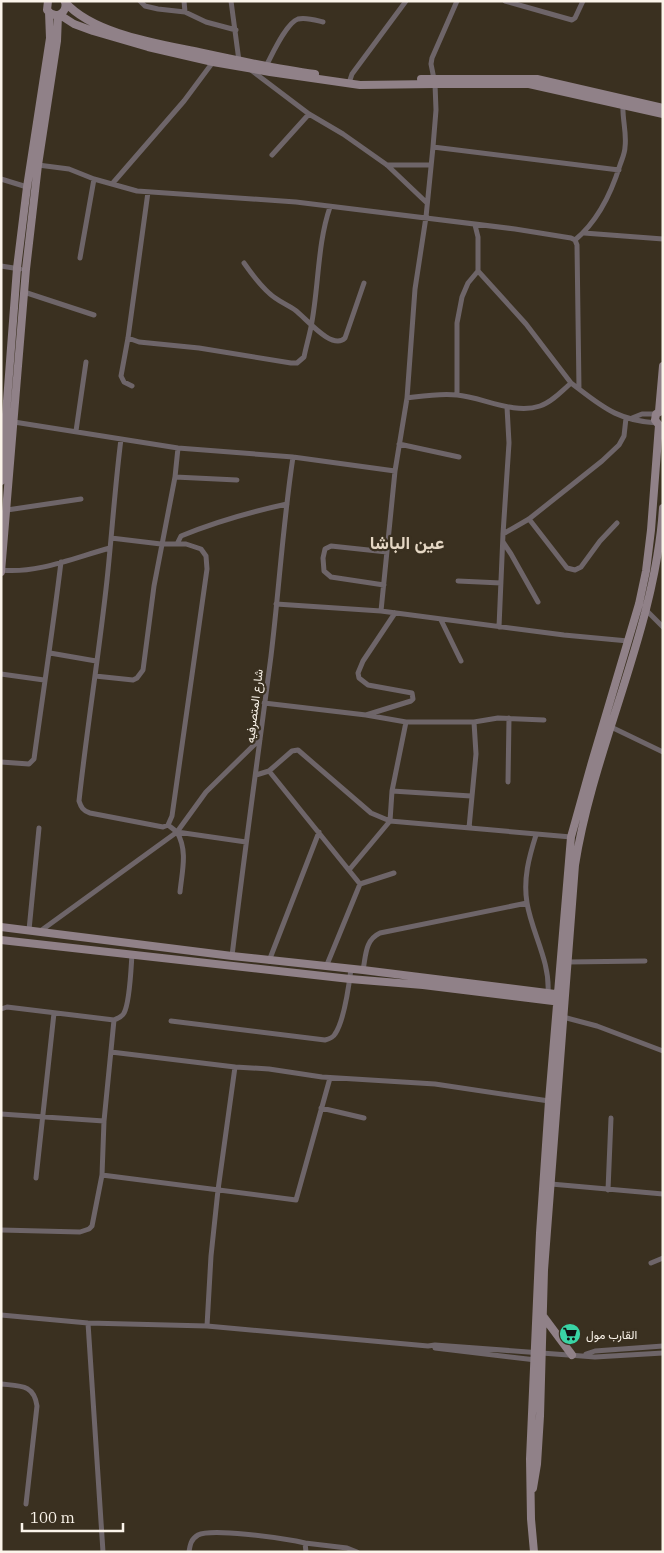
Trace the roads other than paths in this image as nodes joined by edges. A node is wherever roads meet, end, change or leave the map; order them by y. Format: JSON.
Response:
{"nodes":[{"id":1,"x":140,"y":1,"type":"edge"},
{"id":2,"x":184,"y":1,"type":"edge"},
{"id":3,"x":231,"y":1,"type":"edge"},
{"id":4,"x":406,"y":1,"type":"edge"},
{"id":5,"x":458,"y":1,"type":"edge"},
{"id":6,"x":505,"y":1,"type":"edge"},
{"id":7,"x":583,"y":1,"type":"edge"},
{"id":8,"x":65,"y":2,"type":"edge"},
{"id":9,"x":46,"y":5,"type":"edge"},
{"id":10,"x":185,"y":12,"type":"junction"},
{"id":11,"x":59,"y":15,"type":"junction"},
{"id":12,"x":323,"y":22,"type":"dead end"},
{"id":13,"x":236,"y":30,"type":"junction"},
{"id":14,"x":239,"y":61,"type":"junction"},
{"id":15,"x":213,"y":62,"type":"junction"},
{"id":16,"x":266,"y":66,"type":"junction"},
{"id":17,"x":249,"y":68,"type":"junction"},
{"id":18,"x":350,"y":80,"type":"junction"},
{"id":19,"x":435,"y":81,"type":"junction"},
{"id":20,"x":623,"y":104,"type":"junction"},
{"id":21,"x":663,"y":108,"type":"edge"},
{"id":22,"x":309,"y":114,"type":"junction"},
{"id":23,"x":663,"y":114,"type":"edge"},
{"id":24,"x":433,"y":147,"type":"junction"},
{"id":25,"x":272,"y":155,"type":"dead end"},
{"id":26,"x":38,"y":165,"type":"junction"},
{"id":27,"x":388,"y":165,"type":"junction"},
{"id":28,"x":431,"y":165,"type":"junction"},
{"id":29,"x":619,"y":170,"type":"junction"},
{"id":30,"x":1,"y":179,"type":"edge"},
{"id":31,"x":94,"y":179,"type":"junction"},
{"id":32,"x":112,"y":184,"type":"junction"},
{"id":33,"x":27,"y":187,"type":"junction"},
{"id":34,"x":148,"y":192,"type":"junction"},
{"id":35,"x":427,"y":203,"type":"junction"},
{"id":36,"x":330,"y":207,"type":"junction"},
{"id":37,"x":426,"y":217,"type":"junction"},
{"id":38,"x":476,"y":225,"type":"junction"},
{"id":39,"x":584,"y":233,"type":"junction"},
{"id":40,"x":663,"y":239,"type":"edge"},
{"id":41,"x":575,"y":240,"type":"junction"},
{"id":42,"x":80,"y":258,"type":"dead end"},
{"id":43,"x":244,"y":262,"type":"dead end"},
{"id":44,"x":1,"y":266,"type":"edge"},
{"id":45,"x":22,"y":269,"type":"junction"},
{"id":46,"x":478,"y":270,"type":"junction"},
{"id":47,"x":364,"y":284,"type":"dead end"},
{"id":48,"x":24,"y":292,"type":"junction"},
{"id":49,"x":94,"y":315,"type":"dead end"},
{"id":50,"x":311,"y":326,"type":"junction"},
{"id":51,"x":128,"y":338,"type":"junction"},
{"id":52,"x":86,"y":362,"type":"dead end"},
{"id":53,"x":663,"y":366,"type":"edge"},
{"id":54,"x":571,"y":383,"type":"junction"},
{"id":55,"x":132,"y":386,"type":"dead end"},
{"id":56,"x":579,"y":389,"type":"junction"},
{"id":57,"x":457,"y":395,"type":"junction"},
{"id":58,"x":407,"y":398,"type":"junction"},
{"id":59,"x":507,"y":407,"type":"junction"},
{"id":60,"x":660,"y":412,"type":"edge"},
{"id":61,"x":629,"y":418,"type":"junction"},
{"id":62,"x":14,"y":422,"type":"junction"},
{"id":63,"x":659,"y":425,"type":"edge"},
{"id":64,"x":4,"y":427,"type":"edge"},
{"id":65,"x":76,"y":432,"type":"junction"},
{"id":66,"x":121,"y":440,"type":"junction"},
{"id":67,"x":399,"y":444,"type":"junction"},
{"id":68,"x":178,"y":448,"type":"junction"},
{"id":69,"x":293,"y":457,"type":"junction"},
{"id":70,"x":458,"y":457,"type":"dead end"},
{"id":71,"x":395,"y":471,"type":"junction"},
{"id":72,"x":175,"y":477,"type":"junction"},
{"id":73,"x":237,"y":480,"type":"dead end"},
{"id":74,"x":1,"y":481,"type":"edge"},
{"id":75,"x":81,"y":499,"type":"dead end"},
{"id":76,"x":287,"y":504,"type":"junction"},
{"id":77,"x":663,"y":508,"type":"edge"},
{"id":78,"x":7,"y":510,"type":"junction"},
{"id":79,"x":529,"y":519,"type":"junction"},
{"id":80,"x":617,"y":523,"type":"dead end"},
{"id":81,"x":503,"y":534,"type":"junction"},
{"id":82,"x":651,"y":534,"type":"junction"},
{"id":83,"x":662,"y":535,"type":"edge"},
{"id":84,"x":111,"y":538,"type":"junction"},
{"id":85,"x":503,"y":542,"type":"junction"},
{"id":86,"x":161,"y":544,"type":"junction"},
{"id":87,"x":176,"y":544,"type":"junction"},
{"id":88,"x":110,"y":548,"type":"junction"},
{"id":89,"x":387,"y":552,"type":"junction"},
{"id":90,"x":61,"y":562,"type":"junction"},
{"id":91,"x":1,"y":571,"type":"edge"},
{"id":92,"x":458,"y":581,"type":"dead end"},
{"id":93,"x":501,"y":583,"type":"junction"},
{"id":94,"x":384,"y":585,"type":"junction"},
{"id":95,"x":538,"y":602,"type":"dead end"},
{"id":96,"x":276,"y":604,"type":"junction"},
{"id":97,"x":645,"y":609,"type":"junction"},
{"id":98,"x":380,"y":611,"type":"junction"},
{"id":99,"x":395,"y":614,"type":"junction"},
{"id":100,"x":441,"y":620,"type":"junction"},
{"id":101,"x":499,"y":627,"type":"junction"},
{"id":102,"x":663,"y":628,"type":"edge"},
{"id":103,"x":628,"y":641,"type":"junction"},
{"id":104,"x":50,"y":653,"type":"junction"},
{"id":105,"x":96,"y":661,"type":"junction"},
{"id":106,"x":461,"y":661,"type":"dead end"},
{"id":107,"x":1,"y":674,"type":"edge"},
{"id":108,"x":94,"y":676,"type":"junction"},
{"id":109,"x":44,"y":680,"type":"junction"},
{"id":110,"x":264,"y":703,"type":"junction"},
{"id":111,"x":366,"y":715,"type":"junction"},
{"id":112,"x":509,"y":718,"type":"junction"},
{"id":113,"x":544,"y":720,"type":"dead end"},
{"id":114,"x":406,"y":722,"type":"junction"},
{"id":115,"x":474,"y":722,"type":"junction"},
{"id":116,"x":603,"y":724,"type":"junction"},
{"id":117,"x":612,"y":728,"type":"junction"},
{"id":118,"x":260,"y":739,"type":"junction"},
{"id":119,"x":663,"y":752,"type":"edge"},
{"id":120,"x":1,"y":762,"type":"edge"},
{"id":121,"x":268,"y":772,"type":"junction"},
{"id":122,"x":256,"y":775,"type":"junction"},
{"id":123,"x":508,"y":782,"type":"dead end"},
{"id":124,"x":392,"y":791,"type":"junction"},
{"id":125,"x":471,"y":796,"type":"junction"},
{"id":126,"x":390,"y":821,"type":"junction"},
{"id":127,"x":168,"y":825,"type":"junction"},
{"id":128,"x":39,"y":828,"type":"dead end"},
{"id":129,"x":469,"y":828,"type":"junction"},
{"id":130,"x":177,"y":832,"type":"junction"},
{"id":131,"x":319,"y":832,"type":"junction"},
{"id":132,"x":536,"y":835,"type":"junction"},
{"id":133,"x":571,"y":838,"type":"junction"},
{"id":134,"x":246,"y":842,"type":"junction"},
{"id":135,"x":349,"y":870,"type":"junction"},
{"id":136,"x":394,"y":873,"type":"dead end"},
{"id":137,"x":360,"y":884,"type":"junction"},
{"id":138,"x":180,"y":892,"type":"dead end"},
{"id":139,"x":527,"y":903,"type":"junction"},
{"id":140,"x":1,"y":927,"type":"edge"},
{"id":141,"x":29,"y":930,"type":"junction"},
{"id":142,"x":39,"y":932,"type":"junction"},
{"id":143,"x":1,"y":940,"type":"edge"},
{"id":144,"x":132,"y":954,"type":"junction"},
{"id":145,"x":232,"y":956,"type":"junction"},
{"id":146,"x":269,"y":961,"type":"junction"},
{"id":147,"x":645,"y":961,"type":"dead end"},
{"id":148,"x":567,"y":962,"type":"junction"},
{"id":149,"x":326,"y":967,"type":"junction"},
{"id":150,"x":351,"y":969,"type":"junction"},
{"id":151,"x":363,"y":970,"type":"junction"},
{"id":152,"x":350,"y":979,"type":"junction"},
{"id":153,"x":548,"y":992,"type":"junction"},
{"id":154,"x":561,"y":998,"type":"junction"},
{"id":155,"x":1,"y":1009,"type":"edge"},
{"id":156,"x":54,"y":1013,"type":"junction"},
{"id":157,"x":563,"y":1017,"type":"junction"},
{"id":158,"x":114,"y":1020,"type":"junction"},
{"id":159,"x":171,"y":1021,"type":"dead end"},
{"id":160,"x":663,"y":1051,"type":"edge"},
{"id":161,"x":111,"y":1052,"type":"junction"},
{"id":162,"x":235,"y":1067,"type":"junction"},
{"id":163,"x":330,"y":1078,"type":"junction"},
{"id":164,"x":549,"y":1101,"type":"junction"},
{"id":165,"x":321,"y":1108,"type":"junction"},
{"id":166,"x":1,"y":1114,"type":"edge"},
{"id":167,"x":43,"y":1117,"type":"junction"},
{"id":168,"x":364,"y":1118,"type":"dead end"},
{"id":169,"x":612,"y":1118,"type":"dead end"},
{"id":170,"x":104,"y":1121,"type":"junction"},
{"id":171,"x":102,"y":1175,"type":"junction"},
{"id":172,"x":36,"y":1178,"type":"dead end"},
{"id":173,"x":551,"y":1184,"type":"junction"},
{"id":174,"x":218,"y":1190,"type":"junction"},
{"id":175,"x":608,"y":1190,"type":"junction"},
{"id":176,"x":663,"y":1194,"type":"edge"},
{"id":177,"x":1,"y":1230,"type":"edge"},
{"id":178,"x":663,"y":1258,"type":"edge"},
{"id":179,"x":651,"y":1263,"type":"dead end"},
{"id":180,"x":1,"y":1316,"type":"edge"},
{"id":181,"x":543,"y":1316,"type":"junction"},
{"id":182,"x":88,"y":1323,"type":"junction"},
{"id":183,"x":207,"y":1326,"type":"junction"},
{"id":184,"x":663,"y":1346,"type":"edge"},
{"id":185,"x":663,"y":1353,"type":"edge"},
{"id":186,"x":572,"y":1355,"type":"junction"},
{"id":187,"x":583,"y":1355,"type":"junction"},
{"id":188,"x":539,"y":1357,"type":"junction"},
{"id":189,"x":1,"y":1384,"type":"edge"},
{"id":190,"x":26,"y":1504,"type":"dead end"},
{"id":191,"x":305,"y":1543,"type":"junction"},
{"id":192,"x":103,"y":1552,"type":"edge"},
{"id":193,"x":189,"y":1552,"type":"edge"},
{"id":194,"x":306,"y":1552,"type":"edge"},
{"id":195,"x":358,"y":1552,"type":"edge"},
{"id":196,"x":534,"y":1552,"type":"edge"}],
"edges":[{"from":1,"to":10,"type":"street"},
{"from":2,"to":10,"type":"street"},
{"from":3,"to":13,"type":"street"},
{"from":4,"to":18,"type":"street"},
{"from":5,"to":19,"type":"street"},
{"from":6,"to":7,"type":"street"},
{"from":8,"to":11,"type":"street"},
{"from":8,"to":14,"type":"street"},
{"from":9,"to":11,"type":"street"},
{"from":9,"to":33,"type":"street"},
{"from":10,"to":13,"type":"street"},
{"from":11,"to":15,"type":"street"},
{"from":11,"to":26,"type":"street"},
{"from":12,"to":16,"type":"street"},
{"from":13,"to":14,"type":"street"},
{"from":14,"to":16,"type":"street"},
{"from":15,"to":17,"type":"street"},
{"from":15,"to":32,"type":"street"},
{"from":16,"to":18,"type":"street"},
{"from":17,"to":19,"type":"street"},
{"from":17,"to":22,"type":"street"},
{"from":18,"to":19,"type":"street"},
{"from":19,"to":20,"type":"street"},
{"from":19,"to":21,"type":"street"},
{"from":19,"to":24,"type":"street"},
{"from":20,"to":23,"type":"street"},
{"from":20,"to":29,"type":"street"},
{"from":22,"to":25,"type":"street"},
{"from":22,"to":27,"type":"street"},
{"from":24,"to":28,"type":"street"},
{"from":24,"to":29,"type":"street"},
{"from":26,"to":31,"type":"street"},
{"from":26,"to":45,"type":"street"},
{"from":27,"to":28,"type":"street"},
{"from":27,"to":35,"type":"street"},
{"from":28,"to":35,"type":"street"},
{"from":29,"to":39,"type":"street"},
{"from":30,"to":33,"type":"street"},
{"from":31,"to":32,"type":"street"},
{"from":31,"to":42,"type":"street"},
{"from":32,"to":34,"type":"street"},
{"from":33,"to":45,"type":"street"},
{"from":34,"to":36,"type":"street"},
{"from":34,"to":51,"type":"street"},
{"from":35,"to":37,"type":"street"},
{"from":36,"to":37,"type":"street"},
{"from":36,"to":50,"type":"street"},
{"from":37,"to":38,"type":"street"},
{"from":37,"to":58,"type":"street"},
{"from":38,"to":41,"type":"street"},
{"from":38,"to":46,"type":"street"},
{"from":39,"to":40,"type":"street"},
{"from":39,"to":41,"type":"street"},
{"from":41,"to":56,"type":"street"},
{"from":43,"to":50,"type":"street"},
{"from":44,"to":45,"type":"street"},
{"from":45,"to":48,"type":"street"},
{"from":45,"to":64,"type":"street"},
{"from":46,"to":54,"type":"street"},
{"from":46,"to":57,"type":"street"},
{"from":47,"to":50,"type":"street"},
{"from":48,"to":49,"type":"street"},
{"from":48,"to":62,"type":"street"},
{"from":50,"to":51,"type":"street"},
{"from":51,"to":55,"type":"street"},
{"from":52,"to":65,"type":"street"},
{"from":53,"to":60,"type":"street"},
{"from":54,"to":56,"type":"street"},
{"from":54,"to":59,"type":"street"},
{"from":56,"to":61,"type":"street"},
{"from":57,"to":58,"type":"street"},
{"from":57,"to":59,"type":"street"},
{"from":58,"to":67,"type":"street"},
{"from":59,"to":81,"type":"street"},
{"from":60,"to":61,"type":"street"},
{"from":60,"to":63,"type":"street"},
{"from":61,"to":63,"type":"street"},
{"from":61,"to":79,"type":"street"},
{"from":62,"to":65,"type":"street"},
{"from":62,"to":78,"type":"street"},
{"from":63,"to":82,"type":"street"},
{"from":64,"to":74,"type":"street"},
{"from":65,"to":66,"type":"street"},
{"from":66,"to":68,"type":"street"},
{"from":66,"to":84,"type":"street"},
{"from":67,"to":70,"type":"street"},
{"from":67,"to":71,"type":"street"},
{"from":68,"to":69,"type":"street"},
{"from":68,"to":72,"type":"street"},
{"from":69,"to":71,"type":"street"},
{"from":69,"to":76,"type":"street","name":"شارع المتصرفيه"},
{"from":71,"to":89,"type":"street"},
{"from":72,"to":73,"type":"street"},
{"from":72,"to":86,"type":"street"},
{"from":75,"to":78,"type":"street"},
{"from":76,"to":87,"type":"street"},
{"from":76,"to":96,"type":"street","name":"شارع المتصرفيه"},
{"from":77,"to":83,"type":"street"},
{"from":78,"to":91,"type":"street"},
{"from":79,"to":80,"type":"street"},
{"from":79,"to":81,"type":"street"},
{"from":81,"to":85,"type":"street"},
{"from":82,"to":83,"type":"street"},
{"from":82,"to":103,"type":"street"},
{"from":83,"to":97,"type":"street"},
{"from":84,"to":86,"type":"street"},
{"from":84,"to":88,"type":"street"},
{"from":85,"to":93,"type":"street"},
{"from":85,"to":95,"type":"street"},
{"from":86,"to":87,"type":"street"},
{"from":86,"to":108,"type":"street"},
{"from":87,"to":127,"type":"street"},
{"from":88,"to":90,"type":"street"},
{"from":88,"to":105,"type":"street"},
{"from":89,"to":94,"type":"street"},
{"from":89,"to":94,"type":"street"},
{"from":90,"to":91,"type":"street"},
{"from":90,"to":104,"type":"street"},
{"from":92,"to":93,"type":"street"},
{"from":93,"to":101,"type":"street"},
{"from":94,"to":98,"type":"street"},
{"from":96,"to":98,"type":"street"},
{"from":96,"to":110,"type":"street","name":"شارع المتصرفيه"},
{"from":97,"to":102,"type":"street"},
{"from":97,"to":117,"type":"street"},
{"from":98,"to":99,"type":"street"},
{"from":99,"to":100,"type":"street"},
{"from":99,"to":111,"type":"street"},
{"from":100,"to":101,"type":"street"},
{"from":100,"to":106,"type":"street"},
{"from":101,"to":103,"type":"street"},
{"from":103,"to":116,"type":"street"},
{"from":104,"to":105,"type":"street"},
{"from":104,"to":109,"type":"street"},
{"from":105,"to":108,"type":"street"},
{"from":107,"to":109,"type":"street"},
{"from":108,"to":127,"type":"street"},
{"from":109,"to":120,"type":"street"},
{"from":110,"to":111,"type":"street"},
{"from":110,"to":118,"type":"street","name":"شارع المتصرفيه"},
{"from":111,"to":114,"type":"street"},
{"from":112,"to":113,"type":"street"},
{"from":112,"to":115,"type":"street"},
{"from":112,"to":123,"type":"street"},
{"from":114,"to":115,"type":"street"},
{"from":114,"to":124,"type":"street"},
{"from":115,"to":125,"type":"street"},
{"from":116,"to":117,"type":"street"},
{"from":116,"to":133,"type":"street"},
{"from":117,"to":119,"type":"street"},
{"from":117,"to":148,"type":"street"},
{"from":118,"to":122,"type":"street","name":"شارع المتصرفيه"},
{"from":118,"to":130,"type":"street"},
{"from":121,"to":122,"type":"street"},
{"from":121,"to":126,"type":"street"},
{"from":121,"to":131,"type":"street"},
{"from":122,"to":134,"type":"street","name":"شارع المتصرفيه"},
{"from":124,"to":125,"type":"street"},
{"from":124,"to":126,"type":"street"},
{"from":125,"to":129,"type":"street"},
{"from":126,"to":129,"type":"street"},
{"from":126,"to":135,"type":"street"},
{"from":127,"to":130,"type":"street"},
{"from":128,"to":141,"type":"street"},
{"from":129,"to":132,"type":"street"},
{"from":130,"to":134,"type":"street"},
{"from":130,"to":138,"type":"street"},
{"from":130,"to":142,"type":"street"},
{"from":131,"to":135,"type":"street"},
{"from":131,"to":146,"type":"street"},
{"from":132,"to":133,"type":"street"},
{"from":132,"to":139,"type":"street"},
{"from":133,"to":154,"type":"street"},
{"from":134,"to":145,"type":"street","name":"شارع المتصرفيه"},
{"from":135,"to":137,"type":"street"},
{"from":136,"to":137,"type":"street"},
{"from":137,"to":149,"type":"street"},
{"from":139,"to":151,"type":"street"},
{"from":139,"to":153,"type":"street"},
{"from":140,"to":141,"type":"street"},
{"from":141,"to":142,"type":"street"},
{"from":142,"to":145,"type":"street"},
{"from":143,"to":144,"type":"street"},
{"from":144,"to":152,"type":"street"},
{"from":144,"to":158,"type":"street"},
{"from":145,"to":146,"type":"street"},
{"from":146,"to":149,"type":"street"},
{"from":147,"to":148,"type":"street"},
{"from":148,"to":154,"type":"street"},
{"from":149,"to":150,"type":"street"},
{"from":150,"to":151,"type":"street"},
{"from":150,"to":152,"type":"street"},
{"from":151,"to":153,"type":"street"},
{"from":152,"to":154,"type":"street"},
{"from":152,"to":159,"type":"street"},
{"from":153,"to":154,"type":"street"},
{"from":154,"to":157,"type":"street"},
{"from":154,"to":164,"type":"street"},
{"from":155,"to":156,"type":"street"},
{"from":156,"to":158,"type":"street"},
{"from":156,"to":167,"type":"street"},
{"from":157,"to":160,"type":"street"},
{"from":157,"to":173,"type":"street"},
{"from":158,"to":161,"type":"street"},
{"from":161,"to":162,"type":"street"},
{"from":161,"to":170,"type":"street"},
{"from":162,"to":163,"type":"street"},
{"from":162,"to":174,"type":"street"},
{"from":163,"to":164,"type":"street"},
{"from":163,"to":165,"type":"street"},
{"from":164,"to":188,"type":"street"},
{"from":165,"to":168,"type":"street"},
{"from":165,"to":174,"type":"street"},
{"from":166,"to":167,"type":"street"},
{"from":167,"to":170,"type":"street"},
{"from":167,"to":172,"type":"street"},
{"from":169,"to":175,"type":"street"},
{"from":170,"to":171,"type":"street"},
{"from":171,"to":174,"type":"street"},
{"from":171,"to":177,"type":"street"},
{"from":173,"to":175,"type":"street"},
{"from":173,"to":181,"type":"street"},
{"from":174,"to":183,"type":"street"},
{"from":175,"to":176,"type":"street"},
{"from":178,"to":179,"type":"street"},
{"from":180,"to":182,"type":"street"},
{"from":181,"to":186,"type":"street"},
{"from":181,"to":188,"type":"street"},
{"from":182,"to":183,"type":"street"},
{"from":182,"to":192,"type":"street"},
{"from":183,"to":188,"type":"street"},
{"from":184,"to":187,"type":"street"},
{"from":185,"to":187,"type":"street"},
{"from":186,"to":187,"type":"street"},
{"from":186,"to":188,"type":"street"},
{"from":188,"to":196,"type":"street"},
{"from":189,"to":190,"type":"street"},
{"from":191,"to":193,"type":"street"},
{"from":191,"to":194,"type":"street"},
{"from":191,"to":195,"type":"street"}]}
